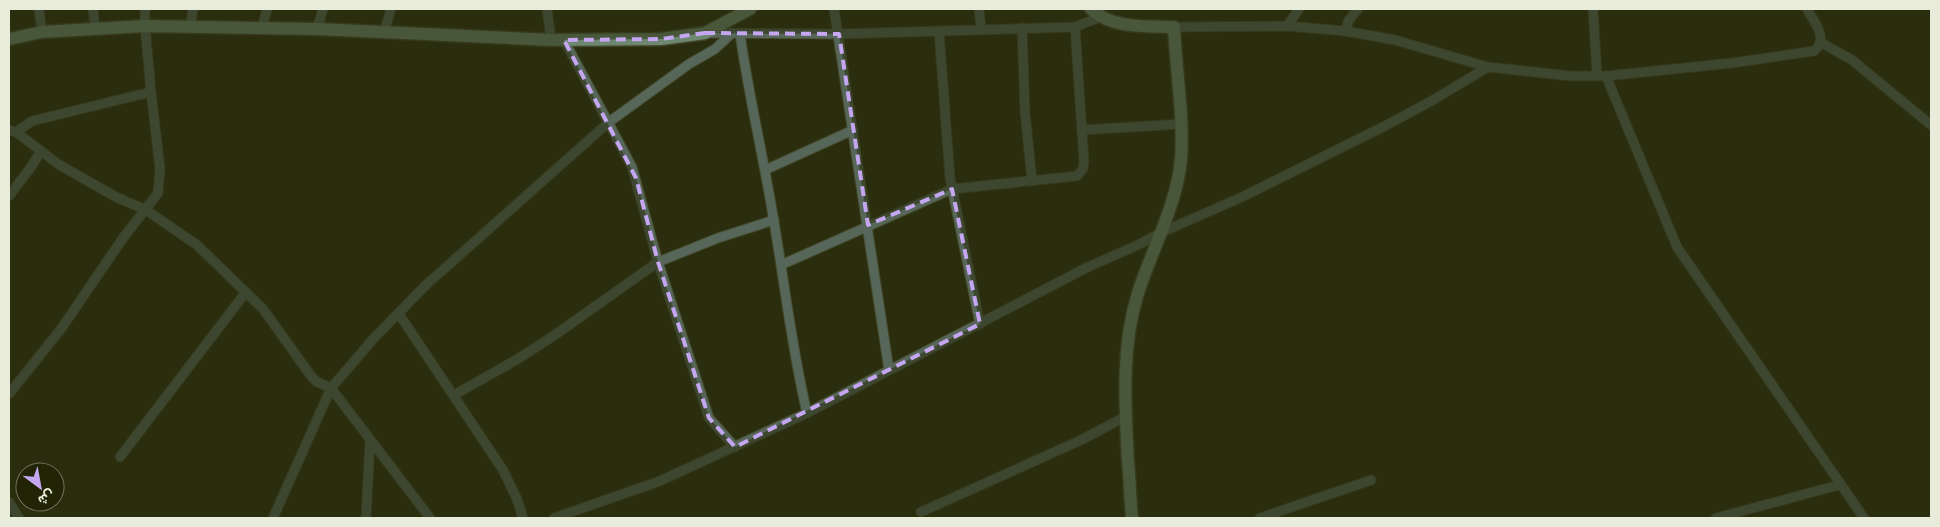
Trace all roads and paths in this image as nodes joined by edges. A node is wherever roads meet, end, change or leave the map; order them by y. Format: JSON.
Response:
{"nodes":[{"id":1,"x":39,"y":9,"type":"edge"},
{"id":2,"x":93,"y":9,"type":"edge"},
{"id":3,"x":145,"y":9,"type":"edge"},
{"id":4,"x":193,"y":9,"type":"edge"},
{"id":5,"x":267,"y":9,"type":"edge"},
{"id":6,"x":323,"y":9,"type":"edge"},
{"id":7,"x":391,"y":9,"type":"edge"},
{"id":8,"x":547,"y":9,"type":"edge"},
{"id":9,"x":750,"y":9,"type":"edge"},
{"id":10,"x":834,"y":9,"type":"edge"},
{"id":11,"x":979,"y":9,"type":"edge"},
{"id":12,"x":1300,"y":9,"type":"edge"},
{"id":13,"x":1358,"y":9,"type":"edge"},
{"id":14,"x":1593,"y":9,"type":"edge"},
{"id":15,"x":1806,"y":9,"type":"edge"},
{"id":16,"x":1095,"y":13,"type":"edge"},
{"id":17,"x":145,"y":26,"type":"junction"},
{"id":18,"x":1287,"y":26,"type":"junction"},
{"id":19,"x":1075,"y":27,"type":"junction"},
{"id":20,"x":1174,"y":27,"type":"junction"},
{"id":21,"x":95,"y":28,"type":"junction"},
{"id":22,"x":190,"y":28,"type":"junction"},
{"id":23,"x":262,"y":28,"type":"junction"},
{"id":24,"x":317,"y":28,"type":"junction"},
{"id":25,"x":1022,"y":28,"type":"junction"},
{"id":26,"x":981,"y":29,"type":"junction"},
{"id":27,"x":939,"y":31,"type":"junction"},
{"id":28,"x":1345,"y":31,"type":"junction"},
{"id":29,"x":42,"y":32,"type":"junction"},
{"id":30,"x":384,"y":32,"type":"junction"},
{"id":31,"x":705,"y":33,"type":"junction"},
{"id":32,"x":736,"y":34,"type":"junction"},
{"id":33,"x":839,"y":34,"type":"junction"},
{"id":34,"x":9,"y":39,"type":"edge"},
{"id":35,"x":557,"y":40,"type":"junction"},
{"id":36,"x":1820,"y":42,"type":"junction"},
{"id":37,"x":1488,"y":67,"type":"junction"},
{"id":38,"x":1601,"y":76,"type":"junction"},
{"id":39,"x":150,"y":92,"type":"junction"},
{"id":40,"x":609,"y":122,"type":"junction"},
{"id":41,"x":1181,"y":124,"type":"junction"},
{"id":42,"x":1931,"y":125,"type":"edge"},
{"id":43,"x":853,"y":130,"type":"junction"},
{"id":44,"x":1082,"y":130,"type":"junction"},
{"id":45,"x":13,"y":131,"type":"edge"},
{"id":46,"x":41,"y":151,"type":"junction"},
{"id":47,"x":764,"y":170,"type":"junction"},
{"id":48,"x":1032,"y":181,"type":"junction"},
{"id":49,"x":952,"y":189,"type":"junction"},
{"id":50,"x":9,"y":196,"type":"edge"},
{"id":51,"x":146,"y":210,"type":"junction"},
{"id":52,"x":774,"y":220,"type":"junction"},
{"id":53,"x":868,"y":225,"type":"junction"},
{"id":54,"x":1160,"y":232,"type":"junction"},
{"id":55,"x":658,"y":262,"type":"junction"},
{"id":56,"x":781,"y":265,"type":"junction"},
{"id":57,"x":246,"y":292,"type":"junction"},
{"id":58,"x":399,"y":314,"type":"junction"},
{"id":59,"x":980,"y":324,"type":"junction"},
{"id":60,"x":889,"y":370,"type":"junction"},
{"id":61,"x":331,"y":388,"type":"junction"},
{"id":62,"x":9,"y":394,"type":"edge"},
{"id":63,"x":454,"y":395,"type":"junction"},
{"id":64,"x":807,"y":413,"type":"junction"},
{"id":65,"x":1125,"y":417,"type":"junction"},
{"id":66,"x":370,"y":442,"type":"junction"},
{"id":67,"x":735,"y":447,"type":"junction"},
{"id":68,"x":120,"y":457,"type":"dead end"},
{"id":69,"x":1371,"y":480,"type":"dead end"},
{"id":70,"x":1839,"y":484,"type":"junction"},
{"id":71,"x":9,"y":502,"type":"edge"},
{"id":72,"x":921,"y":512,"type":"dead end"},
{"id":73,"x":19,"y":518,"type":"edge"},
{"id":74,"x":273,"y":518,"type":"edge"},
{"id":75,"x":366,"y":518,"type":"edge"},
{"id":76,"x":430,"y":518,"type":"edge"},
{"id":77,"x":523,"y":518,"type":"edge"},
{"id":78,"x":554,"y":518,"type":"edge"},
{"id":79,"x":1132,"y":518,"type":"edge"},
{"id":80,"x":1260,"y":518,"type":"edge"},
{"id":81,"x":1716,"y":518,"type":"edge"},
{"id":82,"x":1864,"y":518,"type":"edge"}],
"edges":[{"from":1,"to":29,"type":"street"},
{"from":2,"to":21,"type":"street"},
{"from":3,"to":17,"type":"street"},
{"from":4,"to":22,"type":"street"},
{"from":5,"to":23,"type":"street"},
{"from":6,"to":24,"type":"street"},
{"from":7,"to":30,"type":"street"},
{"from":8,"to":35,"type":"street"},
{"from":9,"to":31,"type":"street"},
{"from":10,"to":33,"type":"street"},
{"from":11,"to":26,"type":"street"},
{"from":12,"to":18,"type":"street"},
{"from":13,"to":28,"type":"street"},
{"from":14,"to":38,"type":"street"},
{"from":15,"to":36,"type":"street"},
{"from":16,"to":19,"type":"street"},
{"from":16,"to":20,"type":"street"},
{"from":17,"to":21,"type":"street"},
{"from":17,"to":22,"type":"street"},
{"from":17,"to":39,"type":"street"},
{"from":18,"to":20,"type":"street"},
{"from":18,"to":28,"type":"street"},
{"from":19,"to":25,"type":"street"},
{"from":19,"to":44,"type":"street"},
{"from":20,"to":41,"type":"street"},
{"from":21,"to":29,"type":"street"},
{"from":22,"to":23,"type":"street"},
{"from":23,"to":24,"type":"street"},
{"from":24,"to":30,"type":"street"},
{"from":25,"to":26,"type":"street"},
{"from":25,"to":48,"type":"street"},
{"from":26,"to":27,"type":"street"},
{"from":27,"to":33,"type":"street"},
{"from":27,"to":49,"type":"street"},
{"from":28,"to":37,"type":"street"},
{"from":29,"to":34,"type":"street"},
{"from":30,"to":35,"type":"street"},
{"from":31,"to":32,"type":"street"},
{"from":31,"to":35,"type":"street"},
{"from":32,"to":33,"type":"street"},
{"from":32,"to":40,"type":"street"},
{"from":32,"to":47,"type":"street"},
{"from":33,"to":43,"type":"street"},
{"from":35,"to":40,"type":"street"},
{"from":36,"to":38,"type":"street"},
{"from":36,"to":42,"type":"street"},
{"from":37,"to":38,"type":"street"},
{"from":37,"to":54,"type":"street"},
{"from":38,"to":70,"type":"street"},
{"from":39,"to":45,"type":"street"},
{"from":39,"to":51,"type":"street"},
{"from":40,"to":55,"type":"street"},
{"from":40,"to":58,"type":"street"},
{"from":41,"to":44,"type":"street"},
{"from":41,"to":54,"type":"street"},
{"from":43,"to":47,"type":"street"},
{"from":43,"to":53,"type":"street"},
{"from":44,"to":48,"type":"street"},
{"from":45,"to":46,"type":"street"},
{"from":46,"to":50,"type":"street"},
{"from":46,"to":51,"type":"street"},
{"from":47,"to":52,"type":"street"},
{"from":48,"to":49,"type":"street"},
{"from":49,"to":53,"type":"street"},
{"from":49,"to":59,"type":"street"},
{"from":51,"to":57,"type":"street"},
{"from":51,"to":62,"type":"street"},
{"from":52,"to":55,"type":"street"},
{"from":52,"to":56,"type":"street"},
{"from":53,"to":56,"type":"street"},
{"from":53,"to":60,"type":"street"},
{"from":54,"to":59,"type":"street"},
{"from":54,"to":65,"type":"street"},
{"from":55,"to":63,"type":"street"},
{"from":55,"to":67,"type":"street"},
{"from":56,"to":64,"type":"street"},
{"from":57,"to":61,"type":"street"},
{"from":57,"to":68,"type":"street"},
{"from":58,"to":61,"type":"street"},
{"from":58,"to":63,"type":"street"},
{"from":59,"to":60,"type":"street"},
{"from":60,"to":64,"type":"street"},
{"from":61,"to":66,"type":"street"},
{"from":61,"to":74,"type":"street"},
{"from":63,"to":77,"type":"street"},
{"from":64,"to":67,"type":"street"},
{"from":65,"to":72,"type":"street"},
{"from":65,"to":79,"type":"street"},
{"from":66,"to":75,"type":"street"},
{"from":66,"to":76,"type":"street"},
{"from":67,"to":78,"type":"street"},
{"from":69,"to":80,"type":"street"},
{"from":70,"to":81,"type":"street"},
{"from":70,"to":82,"type":"street"},
{"from":71,"to":73,"type":"street"}]}
